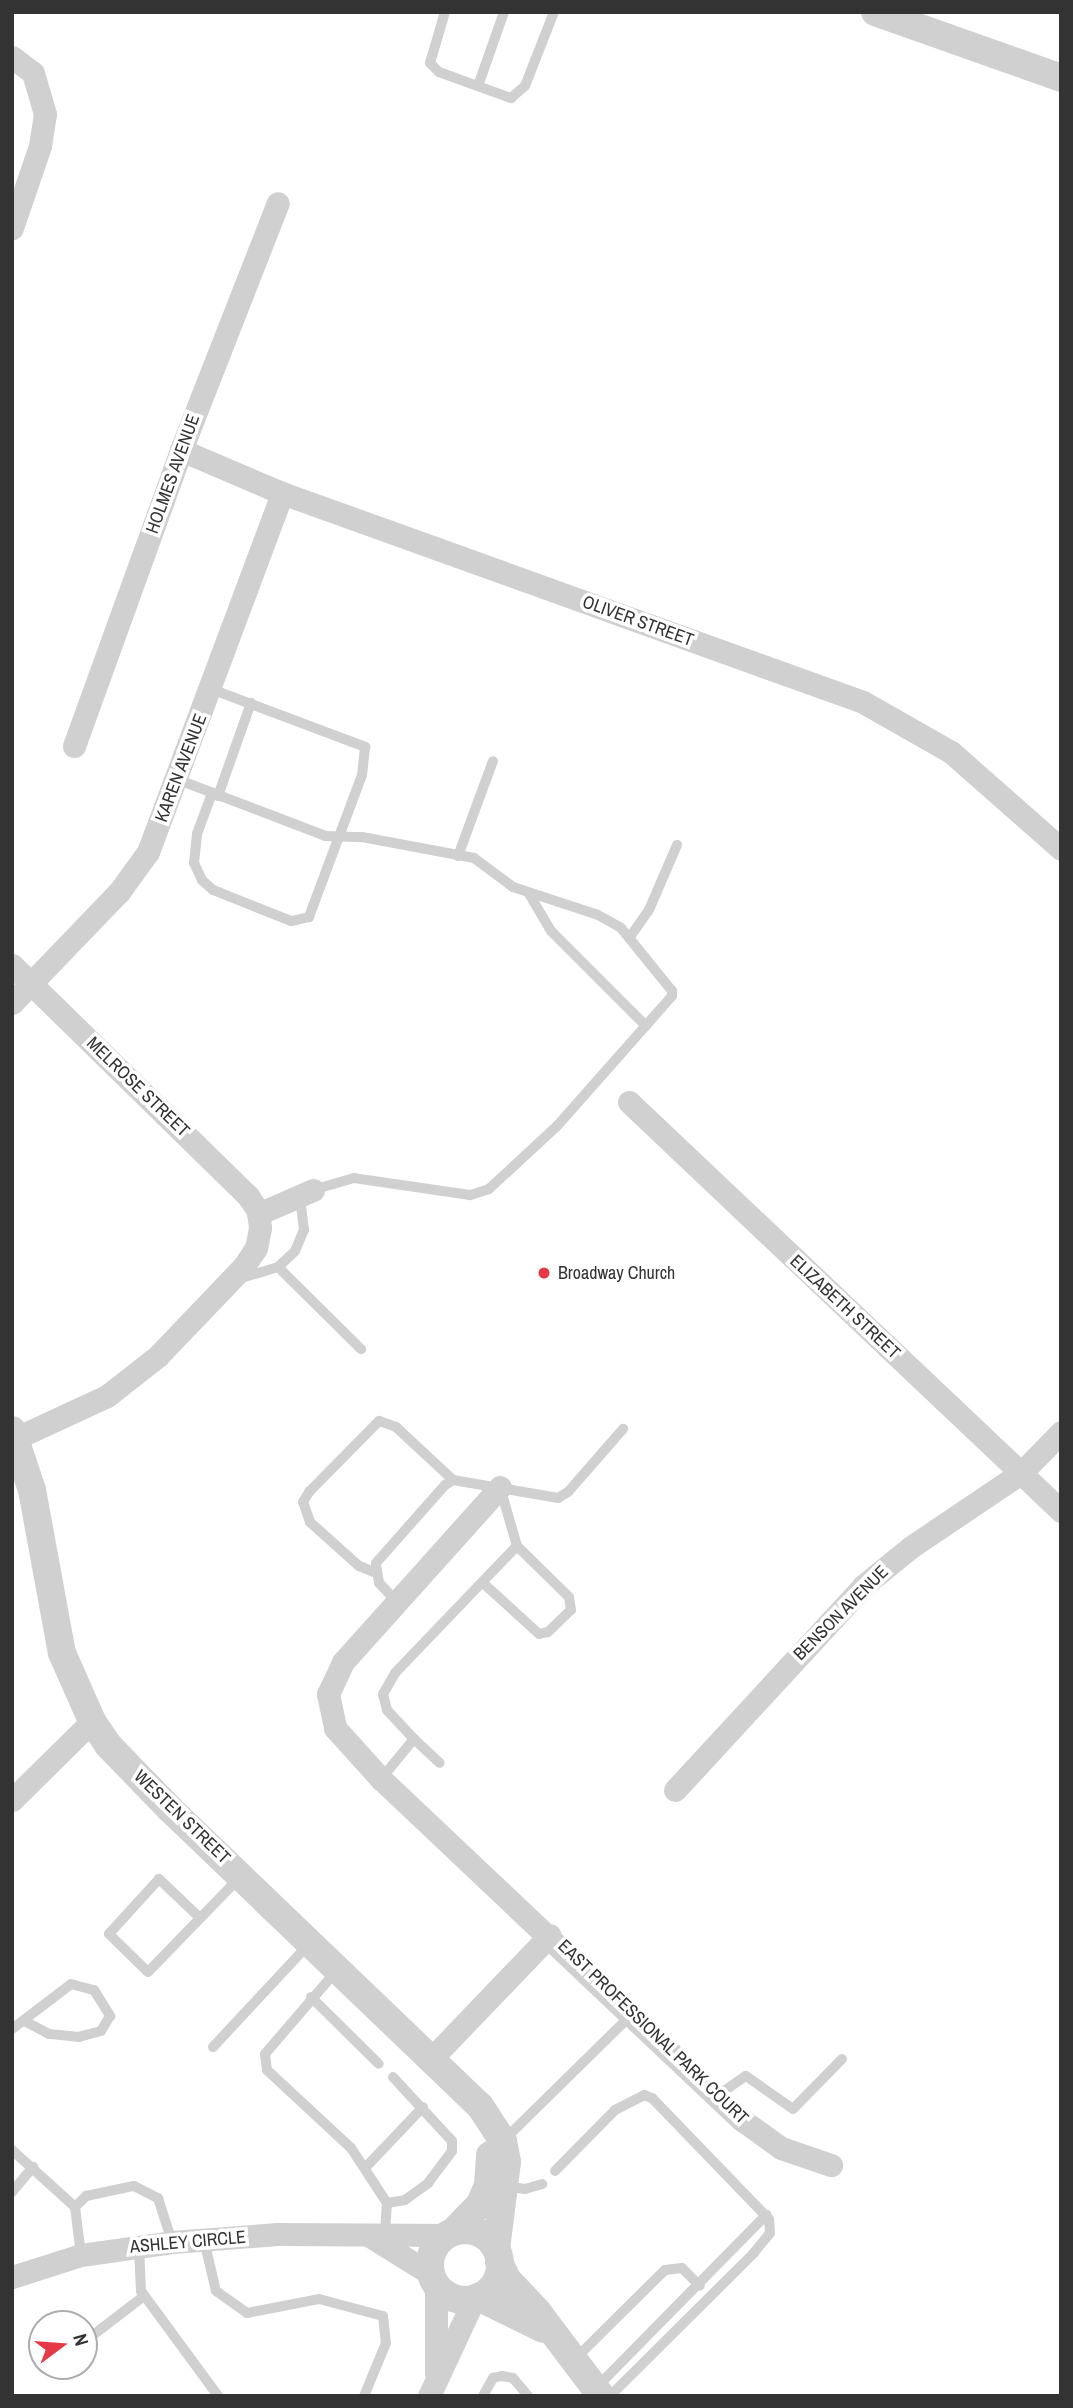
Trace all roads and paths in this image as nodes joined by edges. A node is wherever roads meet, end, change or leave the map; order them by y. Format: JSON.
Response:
{"nodes":[{"id":1,"x":445,"y":12,"type":"edge"},
{"id":2,"x":504,"y":12,"type":"edge"},
{"id":3,"x":554,"y":12,"type":"edge"},
{"id":4,"x":886,"y":14,"type":"edge"},
{"id":5,"x":12,"y":57,"type":"edge"},
{"id":6,"x":1061,"y":78,"type":"edge"},
{"id":7,"x":478,"y":86,"type":"junction"},
{"id":8,"x":278,"y":203,"type":"dead end"},
{"id":9,"x":12,"y":228,"type":"edge"},
{"id":10,"x":181,"y":450,"type":"junction"},
{"id":11,"x":282,"y":493,"type":"junction"},
{"id":12,"x":211,"y":689,"type":"junction"},
{"id":13,"x":251,"y":703,"type":"junction"},
{"id":14,"x":74,"y":746,"type":"dead end"},
{"id":15,"x":493,"y":761,"type":"dead end"},
{"id":16,"x":179,"y":780,"type":"junction"},
{"id":17,"x":215,"y":795,"type":"junction"},
{"id":18,"x":341,"y":836,"type":"junction"},
{"id":19,"x":677,"y":845,"type":"dead end"},
{"id":20,"x":1061,"y":849,"type":"edge"},
{"id":21,"x":458,"y":856,"type":"junction"},
{"id":22,"x":528,"y":892,"type":"junction"},
{"id":23,"x":631,"y":937,"type":"junction"},
{"id":24,"x":12,"y":965,"type":"edge"},
{"id":25,"x":30,"y":983,"type":"junction"},
{"id":26,"x":12,"y":1003,"type":"edge"},
{"id":27,"x":646,"y":1026,"type":"junction"},
{"id":28,"x":629,"y":1102,"type":"dead end"},
{"id":29,"x":307,"y":1193,"type":"junction"},
{"id":30,"x":258,"y":1214,"type":"junction"},
{"id":31,"x":278,"y":1267,"type":"junction"},
{"id":32,"x":231,"y":1280,"type":"junction"},
{"id":33,"x":360,"y":1349,"type":"dead end"},
{"id":34,"x":624,"y":1429,"type":"dead end"},
{"id":35,"x":1061,"y":1432,"type":"edge"},
{"id":36,"x":14,"y":1434,"type":"edge"},
{"id":37,"x":1022,"y":1472,"type":"junction"},
{"id":38,"x":453,"y":1480,"type":"junction"},
{"id":39,"x":500,"y":1486,"type":"junction"},
{"id":40,"x":1061,"y":1511,"type":"edge"},
{"id":41,"x":517,"y":1546,"type":"junction"},
{"id":42,"x":374,"y":1572,"type":"junction"},
{"id":43,"x":482,"y":1583,"type":"junction"},
{"id":44,"x":396,"y":1601,"type":"junction"},
{"id":45,"x":92,"y":1721,"type":"junction"},
{"id":46,"x":414,"y":1740,"type":"junction"},
{"id":47,"x":440,"y":1763,"type":"dead end"},
{"id":48,"x":381,"y":1779,"type":"junction"},
{"id":49,"x":675,"y":1790,"type":"dead end"},
{"id":50,"x":12,"y":1800,"type":"edge"},
{"id":51,"x":242,"y":1875,"type":"junction"},
{"id":52,"x":200,"y":1918,"type":"junction"},
{"id":53,"x":550,"y":1935,"type":"junction"},
{"id":54,"x":312,"y":1941,"type":"junction"},
{"id":55,"x":340,"y":1967,"type":"junction"},
{"id":56,"x":311,"y":1997,"type":"junction"},
{"id":57,"x":632,"y":2014,"type":"junction"},
{"id":58,"x":25,"y":2021,"type":"junction"},
{"id":59,"x":12,"y":2029,"type":"edge"},
{"id":60,"x":213,"y":2047,"type":"dead end"},
{"id":61,"x":432,"y":2057,"type":"junction"},
{"id":62,"x":842,"y":2059,"type":"dead end"},
{"id":63,"x":379,"y":2064,"type":"dead end"},
{"id":64,"x":393,"y":2077,"type":"dead end"},
{"id":65,"x":717,"y":2096,"type":"junction"},
{"id":66,"x":423,"y":2107,"type":"junction"},
{"id":67,"x":497,"y":2132,"type":"junction"},
{"id":68,"x":12,"y":2150,"type":"edge"},
{"id":69,"x":831,"y":2165,"type":"dead end"},
{"id":70,"x":33,"y":2167,"type":"junction"},
{"id":71,"x":365,"y":2168,"type":"junction"},
{"id":72,"x":555,"y":2171,"type":"dead end"},
{"id":73,"x":542,"y":2184,"type":"dead end"},
{"id":74,"x":506,"y":2186,"type":"junction"},
{"id":75,"x":12,"y":2192,"type":"edge"},
{"id":76,"x":387,"y":2203,"type":"junction"},
{"id":77,"x":75,"y":2207,"type":"junction"},
{"id":78,"x":765,"y":2215,"type":"junction"},
{"id":79,"x":377,"y":2233,"type":"junction"},
{"id":80,"x":450,"y":2234,"type":"junction"},
{"id":81,"x":204,"y":2239,"type":"junction"},
{"id":82,"x":172,"y":2242,"type":"junction"},
{"id":83,"x":139,"y":2246,"type":"junction"},
{"id":84,"x":81,"y":2255,"type":"junction"},
{"id":85,"x":497,"y":2255,"type":"junction"},
{"id":86,"x":12,"y":2277,"type":"edge"},
{"id":87,"x":433,"y":2279,"type":"junction"},
{"id":88,"x":701,"y":2286,"type":"junction"},
{"id":89,"x":145,"y":2296,"type":"junction"},
{"id":90,"x":476,"y":2298,"type":"junction"},
{"id":91,"x":98,"y":2331,"type":"edge"},
{"id":92,"x":555,"y":2335,"type":"junction"},
{"id":93,"x":574,"y":2360,"type":"junction"},
{"id":94,"x":436,"y":2373,"type":"junction"},
{"id":95,"x":602,"y":2393,"type":"edge"},
{"id":96,"x":218,"y":2396,"type":"edge"},
{"id":97,"x":364,"y":2396,"type":"edge"},
{"id":98,"x":429,"y":2396,"type":"edge"},
{"id":99,"x":483,"y":2396,"type":"edge"},
{"id":100,"x":528,"y":2396,"type":"edge"}],
"edges":[{"from":1,"to":7,"type":"lane"},
{"from":2,"to":7,"type":"lane"},
{"from":3,"to":7,"type":"lane"},
{"from":4,"to":6,"type":"street"},
{"from":5,"to":9,"type":"street"},
{"from":8,"to":10,"type":"street","name":"HOLMES AVENUE"},
{"from":10,"to":11,"type":"street","name":"OLIVER STREET"},
{"from":10,"to":14,"type":"street","name":"HOLMES AVENUE"},
{"from":11,"to":12,"type":"street","name":"KAREN AVENUE"},
{"from":11,"to":20,"type":"street","name":"OLIVER STREET"},
{"from":12,"to":13,"type":"lane"},
{"from":12,"to":16,"type":"street","name":"KAREN AVENUE"},
{"from":13,"to":17,"type":"lane"},
{"from":13,"to":18,"type":"lane"},
{"from":15,"to":21,"type":"lane"},
{"from":16,"to":17,"type":"lane"},
{"from":16,"to":25,"type":"street","name":"KAREN AVENUE"},
{"from":17,"to":18,"type":"lane"},
{"from":17,"to":18,"type":"lane"},
{"from":18,"to":21,"type":"lane"},
{"from":19,"to":23,"type":"lane"},
{"from":21,"to":22,"type":"lane"},
{"from":22,"to":23,"type":"lane"},
{"from":22,"to":27,"type":"lane"},
{"from":23,"to":27,"type":"lane"},
{"from":24,"to":25,"type":"street","name":"MELROSE STREET"},
{"from":25,"to":26,"type":"street","name":"KAREN AVENUE"},
{"from":25,"to":30,"type":"street","name":"MELROSE STREET"},
{"from":27,"to":29,"type":"lane"},
{"from":28,"to":37,"type":"street","name":"ELIZABETH STREET"},
{"from":29,"to":30,"type":"street"},
{"from":29,"to":31,"type":"lane"},
{"from":30,"to":32,"type":"street"},
{"from":31,"to":32,"type":"lane"},
{"from":31,"to":33,"type":"lane"},
{"from":32,"to":36,"type":"street"},
{"from":34,"to":39,"type":"lane"},
{"from":35,"to":37,"type":"street","name":"BENSON AVENUE"},
{"from":36,"to":45,"type":"street","name":"WESTEN STREET"},
{"from":37,"to":40,"type":"street","name":"ELIZABETH STREET"},
{"from":37,"to":49,"type":"street","name":"BENSON AVENUE"},
{"from":38,"to":39,"type":"lane"},
{"from":38,"to":42,"type":"lane"},
{"from":38,"to":42,"type":"lane"},
{"from":39,"to":41,"type":"lane"},
{"from":39,"to":44,"type":"street","name":"EAST PROFESSIONAL PARK COURT"},
{"from":41,"to":43,"type":"lane"},
{"from":41,"to":43,"type":"lane"},
{"from":42,"to":44,"type":"lane"},
{"from":43,"to":46,"type":"lane"},
{"from":44,"to":48,"type":"street","name":"EAST PROFESSIONAL PARK COURT"},
{"from":45,"to":50,"type":"street"},
{"from":45,"to":51,"type":"street","name":"WESTEN STREET"},
{"from":46,"to":47,"type":"lane"},
{"from":46,"to":48,"type":"lane"},
{"from":48,"to":53,"type":"street","name":"EAST PROFESSIONAL PARK COURT"},
{"from":51,"to":52,"type":"lane"},
{"from":51,"to":54,"type":"street","name":"WESTEN STREET"},
{"from":52,"to":52,"type":"lane"},
{"from":53,"to":57,"type":"street","name":"EAST PROFESSIONAL PARK COURT"},
{"from":53,"to":61,"type":"street"},
{"from":54,"to":55,"type":"street","name":"WESTEN STREET"},
{"from":54,"to":60,"type":"lane"},
{"from":55,"to":56,"type":"lane"},
{"from":55,"to":61,"type":"street","name":"WESTEN STREET"},
{"from":56,"to":63,"type":"lane"},
{"from":56,"to":71,"type":"lane"},
{"from":57,"to":65,"type":"street","name":"EAST PROFESSIONAL PARK COURT"},
{"from":57,"to":67,"type":"lane"},
{"from":58,"to":58,"type":"lane"},
{"from":58,"to":59,"type":"lane"},
{"from":61,"to":67,"type":"street","name":"WESTEN STREET"},
{"from":62,"to":65,"type":"lane"},
{"from":64,"to":66,"type":"lane"},
{"from":65,"to":69,"type":"street","name":"EAST PROFESSIONAL PARK COURT"},
{"from":66,"to":71,"type":"lane"},
{"from":66,"to":76,"type":"lane"},
{"from":67,"to":74,"type":"street"},
{"from":67,"to":80,"type":"street"},
{"from":68,"to":70,"type":"lane"},
{"from":70,"to":75,"type":"lane"},
{"from":70,"to":77,"type":"lane"},
{"from":71,"to":76,"type":"lane"},
{"from":72,"to":78,"type":"lane"},
{"from":73,"to":74,"type":"lane"},
{"from":74,"to":85,"type":"street"},
{"from":76,"to":79,"type":"lane"},
{"from":77,"to":82,"type":"lane"},
{"from":77,"to":84,"type":"lane"},
{"from":78,"to":88,"type":"lane"},
{"from":78,"to":95,"type":"lane"},
{"from":79,"to":80,"type":"street","name":"ASHLEY CIRCLE"},
{"from":79,"to":81,"type":"street","name":"ASHLEY CIRCLE"},
{"from":79,"to":87,"type":"street"},
{"from":80,"to":85,"type":"street"},
{"from":80,"to":87,"type":"street"},
{"from":81,"to":82,"type":"street","name":"ASHLEY CIRCLE"},
{"from":81,"to":97,"type":"lane"},
{"from":82,"to":83,"type":"street","name":"ASHLEY CIRCLE"},
{"from":83,"to":84,"type":"street","name":"ASHLEY CIRCLE"},
{"from":83,"to":89,"type":"lane"},
{"from":84,"to":86,"type":"street","name":"ASHLEY CIRCLE"},
{"from":85,"to":90,"type":"street"},
{"from":85,"to":92,"type":"street"},
{"from":87,"to":90,"type":"street"},
{"from":87,"to":94,"type":"street"},
{"from":88,"to":93,"type":"lane"},
{"from":88,"to":95,"type":"lane"},
{"from":89,"to":91,"type":"lane"},
{"from":89,"to":96,"type":"lane"},
{"from":90,"to":92,"type":"street"},
{"from":90,"to":94,"type":"street"},
{"from":92,"to":93,"type":"street"},
{"from":93,"to":95,"type":"street"},
{"from":94,"to":98,"type":"street"},
{"from":99,"to":100,"type":"lane"}]}
